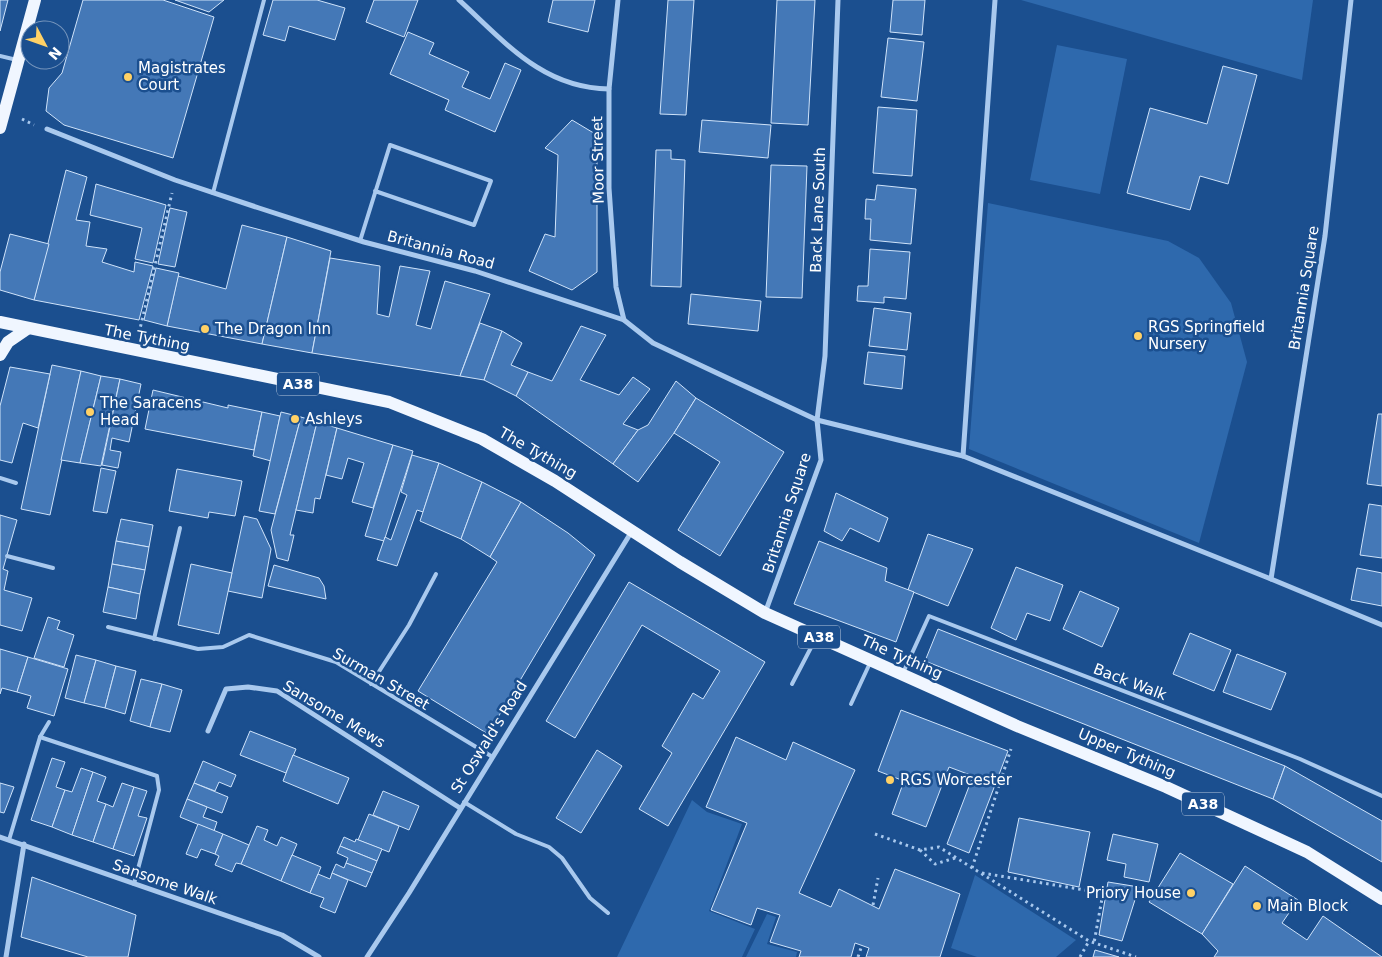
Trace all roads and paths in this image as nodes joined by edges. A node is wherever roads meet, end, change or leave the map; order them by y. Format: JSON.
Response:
{"nodes":[{"id":1,"x":35,"y":0,"type":"edge"},
{"id":2,"x":264,"y":0,"type":"edge"},
{"id":3,"x":460,"y":0,"type":"edge"},
{"id":4,"x":618,"y":0,"type":"edge"},
{"id":5,"x":838,"y":0,"type":"edge"},
{"id":6,"x":995,"y":0,"type":"edge"},
{"id":7,"x":1350,"y":0,"type":"edge"},
{"id":8,"x":0,"y":56,"type":"edge"},
{"id":9,"x":19,"y":60,"type":"junction"},
{"id":10,"x":609,"y":89,"type":"junction"},
{"id":11,"x":3,"y":110,"type":"edge"},
{"id":12,"x":0,"y":128,"type":"edge"},
{"id":13,"x":47,"y":129,"type":"joint"},
{"id":14,"x":175,"y":180,"type":"junction"},
{"id":15,"x":375,"y":190,"type":"junction"},
{"id":16,"x":213,"y":193,"type":"junction"},
{"id":17,"x":360,"y":241,"type":"junction"},
{"id":18,"x":624,"y":320,"type":"junction"},
{"id":19,"x":0,"y":322,"type":"edge"},
{"id":20,"x":27,"y":330,"type":"junction"},
{"id":21,"x":135,"y":352,"type":"junction"},
{"id":22,"x":0,"y":355,"type":"edge"},
{"id":23,"x":817,"y":420,"type":"junction"},
{"id":24,"x":963,"y":456,"type":"junction"},
{"id":25,"x":0,"y":478,"type":"edge"},
{"id":26,"x":16,"y":483,"type":"dead end"},
{"id":27,"x":180,"y":528,"type":"dead end"},
{"id":28,"x":632,"y":531,"type":"junction"},
{"id":29,"x":7,"y":556,"type":"dead end"},
{"id":30,"x":53,"y":568,"type":"dead end"},
{"id":31,"x":436,"y":574,"type":"dead end"},
{"id":32,"x":1271,"y":579,"type":"junction"},
{"id":33,"x":765,"y":613,"type":"junction"},
{"id":34,"x":1382,"y":625,"type":"edge"},
{"id":35,"x":108,"y":627,"type":"dead end"},
{"id":36,"x":817,"y":636,"type":"junction"},
{"id":37,"x":154,"y":639,"type":"junction"},
{"id":38,"x":871,"y":661,"type":"junction"},
{"id":39,"x":902,"y":675,"type":"junction"},
{"id":40,"x":371,"y":684,"type":"junction"},
{"id":41,"x":792,"y":684,"type":"dead end"},
{"id":42,"x":851,"y":704,"type":"dead end"},
{"id":43,"x":49,"y":722,"type":"dead end"},
{"id":44,"x":1016,"y":726,"type":"joint"},
{"id":45,"x":208,"y":731,"type":"dead end"},
{"id":46,"x":40,"y":737,"type":"junction"},
{"id":47,"x":1011,"y":750,"type":"dead end"},
{"id":48,"x":491,"y":756,"type":"junction"},
{"id":49,"x":1382,"y":796,"type":"edge"},
{"id":50,"x":462,"y":805,"type":"junction"},
{"id":51,"x":875,"y":834,"type":"dead end"},
{"id":52,"x":0,"y":836,"type":"edge"},
{"id":53,"x":9,"y":840,"type":"junction"},
{"id":54,"x":24,"y":844,"type":"junction"},
{"id":55,"x":920,"y":850,"type":"junction"},
{"id":56,"x":956,"y":858,"type":"junction"},
{"id":57,"x":972,"y":868,"type":"junction"},
{"id":58,"x":979,"y":872,"type":"junction"},
{"id":59,"x":878,"y":878,"type":"dead end"},
{"id":60,"x":134,"y":884,"type":"junction"},
{"id":61,"x":1382,"y":899,"type":"edge"},
{"id":62,"x":873,"y":905,"type":"dead end"},
{"id":63,"x":608,"y":913,"type":"dead end"},
{"id":64,"x":1088,"y":941,"type":"junction"},
{"id":65,"x":1094,"y":943,"type":"junction"},
{"id":66,"x":862,"y":945,"type":"dead end"},
{"id":67,"x":6,"y":957,"type":"edge"},
{"id":68,"x":319,"y":957,"type":"edge"},
{"id":69,"x":367,"y":957,"type":"edge"},
{"id":70,"x":858,"y":957,"type":"edge"},
{"id":71,"x":1080,"y":957,"type":"edge"},
{"id":72,"x":1136,"y":957,"type":"edge"}],
"edges":[{"from":1,"to":9,"type":"main road"},
{"from":2,"to":16,"type":"lane"},
{"from":3,"to":10,"type":"street"},
{"from":4,"to":10,"type":"street","name":"Moor Street"},
{"from":5,"to":23,"type":"street","name":"Back Lane South"},
{"from":6,"to":24,"type":"street"},
{"from":7,"to":32,"type":"street","name":"Britannia Square"},
{"from":8,"to":9,"type":"lane"},
{"from":9,"to":11,"type":"main road"},
{"from":10,"to":18,"type":"street","name":"Moor Street"},
{"from":11,"to":12,"type":"main road"},
{"from":11,"to":13,"type":"path"},
{"from":13,"to":14,"type":"street","name":"Britannia Road"},
{"from":14,"to":16,"type":"street","name":"Britannia Road"},
{"from":14,"to":21,"type":"path"},
{"from":15,"to":15,"type":"lane"},
{"from":15,"to":17,"type":"lane"},
{"from":16,"to":17,"type":"street","name":"Britannia Road"},
{"from":17,"to":18,"type":"street","name":"Britannia Road"},
{"from":18,"to":23,"type":"street","name":"Britannia Road"},
{"from":19,"to":20,"type":"main road","name":"The Tything","number":"A38"},
{"from":20,"to":21,"type":"main road","name":"The Tything","number":"A38"},
{"from":20,"to":22,"type":"main road"},
{"from":21,"to":28,"type":"main road","name":"The Tything","number":"A38"},
{"from":23,"to":24,"type":"street"},
{"from":23,"to":33,"type":"street","name":"Britannia Square"},
{"from":24,"to":32,"type":"street"},
{"from":25,"to":26,"type":"lane"},
{"from":27,"to":37,"type":"lane"},
{"from":28,"to":33,"type":"main road","name":"The Tything","number":"A38"},
{"from":28,"to":48,"type":"street","name":"St Oswald's Road"},
{"from":29,"to":30,"type":"lane"},
{"from":31,"to":40,"type":"lane"},
{"from":32,"to":34,"type":"street"},
{"from":33,"to":36,"type":"main road","name":"The Tything","number":"A38"},
{"from":35,"to":37,"type":"lane","name":"Surman Street"},
{"from":36,"to":38,"type":"main road","name":"The Tything","number":"A38"},
{"from":36,"to":41,"type":"lane"},
{"from":37,"to":40,"type":"lane","name":"Surman Street"},
{"from":38,"to":39,"type":"main road","name":"The Tything","number":"A38"},
{"from":38,"to":42,"type":"lane"},
{"from":39,"to":44,"type":"main road","name":"The Tything","number":"A38"},
{"from":39,"to":49,"type":"lane","name":"Back Walk"},
{"from":40,"to":48,"type":"lane","name":"Surman Street"},
{"from":43,"to":46,"type":"lane"},
{"from":44,"to":61,"type":"main road","name":"Upper Tything","number":"A38"},
{"from":45,"to":50,"type":"street","name":"Sansome Mews"},
{"from":46,"to":53,"type":"lane"},
{"from":46,"to":60,"type":"lane"},
{"from":47,"to":57,"type":"path"},
{"from":48,"to":50,"type":"street","name":"St Oswald's Road"},
{"from":50,"to":63,"type":"lane"},
{"from":50,"to":69,"type":"street","name":"St Oswald's Road"},
{"from":51,"to":55,"type":"path"},
{"from":52,"to":53,"type":"street","name":"Sansome Walk"},
{"from":53,"to":54,"type":"street","name":"Sansome Walk"},
{"from":54,"to":60,"type":"street","name":"Sansome Walk"},
{"from":54,"to":67,"type":"street"},
{"from":55,"to":56,"type":"path"},
{"from":55,"to":56,"type":"path"},
{"from":56,"to":57,"type":"path"},
{"from":57,"to":58,"type":"path"},
{"from":58,"to":64,"type":"path"},
{"from":58,"to":65,"type":"path"},
{"from":59,"to":62,"type":"path"},
{"from":60,"to":68,"type":"street","name":"Sansome Walk"},
{"from":64,"to":65,"type":"path"},
{"from":64,"to":71,"type":"path"},
{"from":65,"to":72,"type":"path"},
{"from":66,"to":70,"type":"path"}]}
